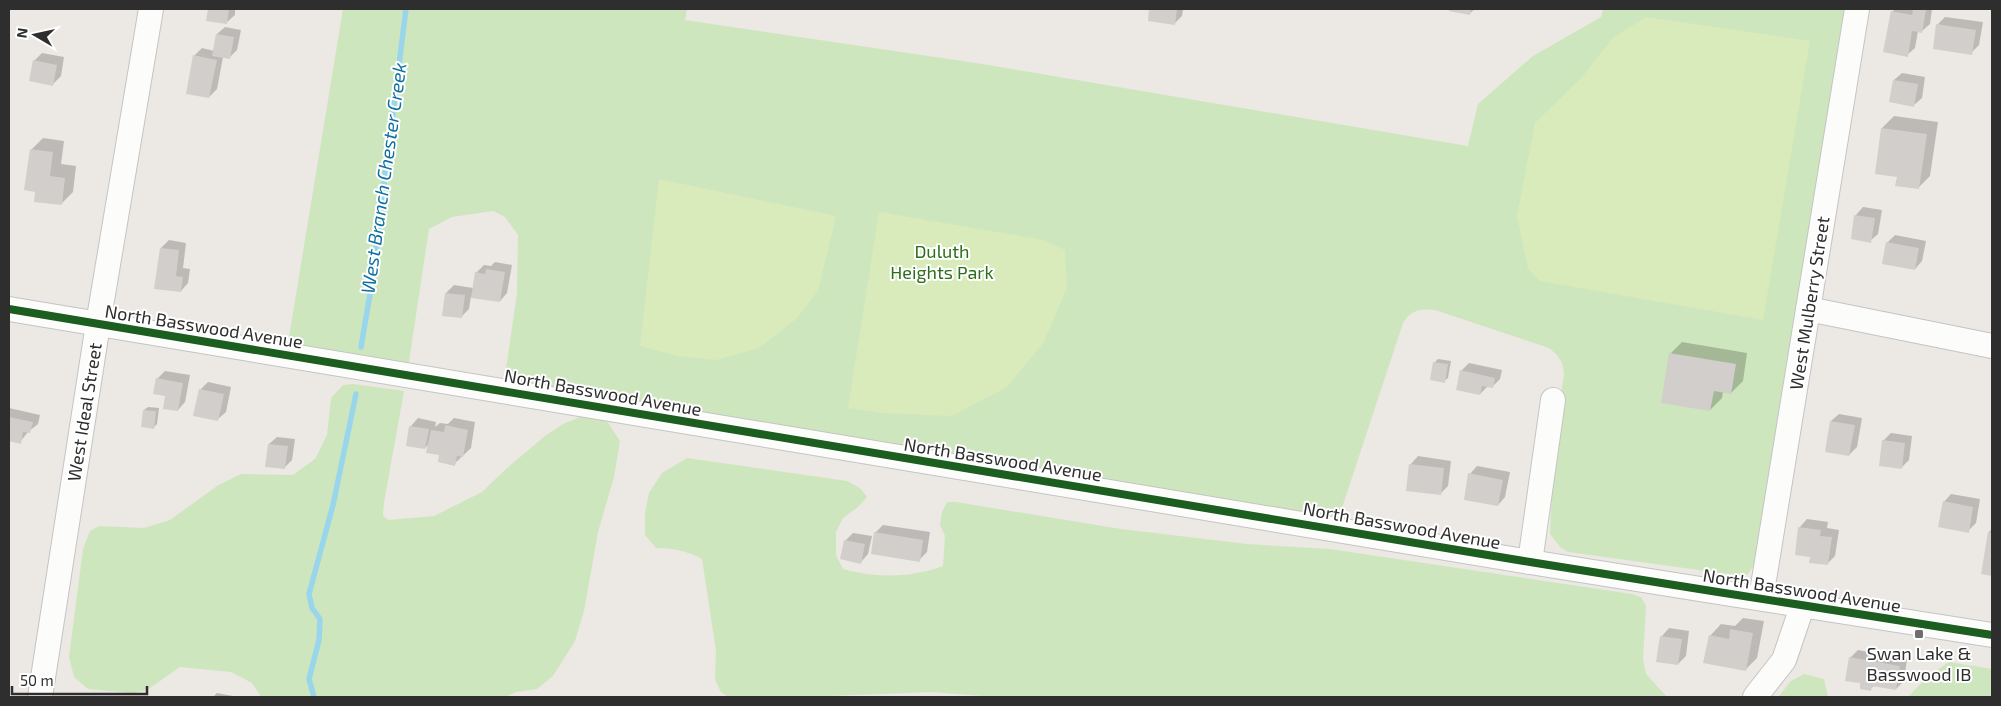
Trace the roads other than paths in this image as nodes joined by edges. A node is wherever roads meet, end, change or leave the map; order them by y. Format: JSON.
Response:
{"nodes":[{"id":1,"x":150,"y":9,"type":"edge"},
{"id":2,"x":1857,"y":9,"type":"edge"},
{"id":3,"x":9,"y":309,"type":"edge"},
{"id":4,"x":1808,"y":309,"type":"junction"},
{"id":5,"x":98,"y":324,"type":"junction"},
{"id":6,"x":1992,"y":346,"type":"edge"},
{"id":7,"x":1553,"y":400,"type":"dead end"},
{"id":8,"x":1530,"y":562,"type":"junction"},
{"id":9,"x":1761,"y":598,"type":"junction"},
{"id":10,"x":1802,"y":607,"type":"junction"},
{"id":11,"x":1992,"y":635,"type":"edge"},
{"id":12,"x":40,"y":697,"type":"edge"},
{"id":13,"x":1755,"y":697,"type":"edge"}],
"edges":[{"from":1,"to":5,"type":"street","name":"West Ideal Street"},
{"from":2,"to":4,"type":"street","name":"West Mulberry Street"},
{"from":3,"to":5,"type":"street","name":"North Basswood Avenue"},
{"from":4,"to":6,"type":"street"},
{"from":4,"to":9,"type":"street","name":"West Mulberry Street"},
{"from":5,"to":8,"type":"street","name":"North Basswood Avenue"},
{"from":5,"to":12,"type":"street","name":"West Ideal Street"},
{"from":7,"to":8,"type":"street"},
{"from":8,"to":9,"type":"street","name":"North Basswood Avenue"},
{"from":9,"to":10,"type":"street","name":"North Basswood Avenue"},
{"from":10,"to":11,"type":"street","name":"North Basswood Avenue"},
{"from":10,"to":13,"type":"street"}]}
